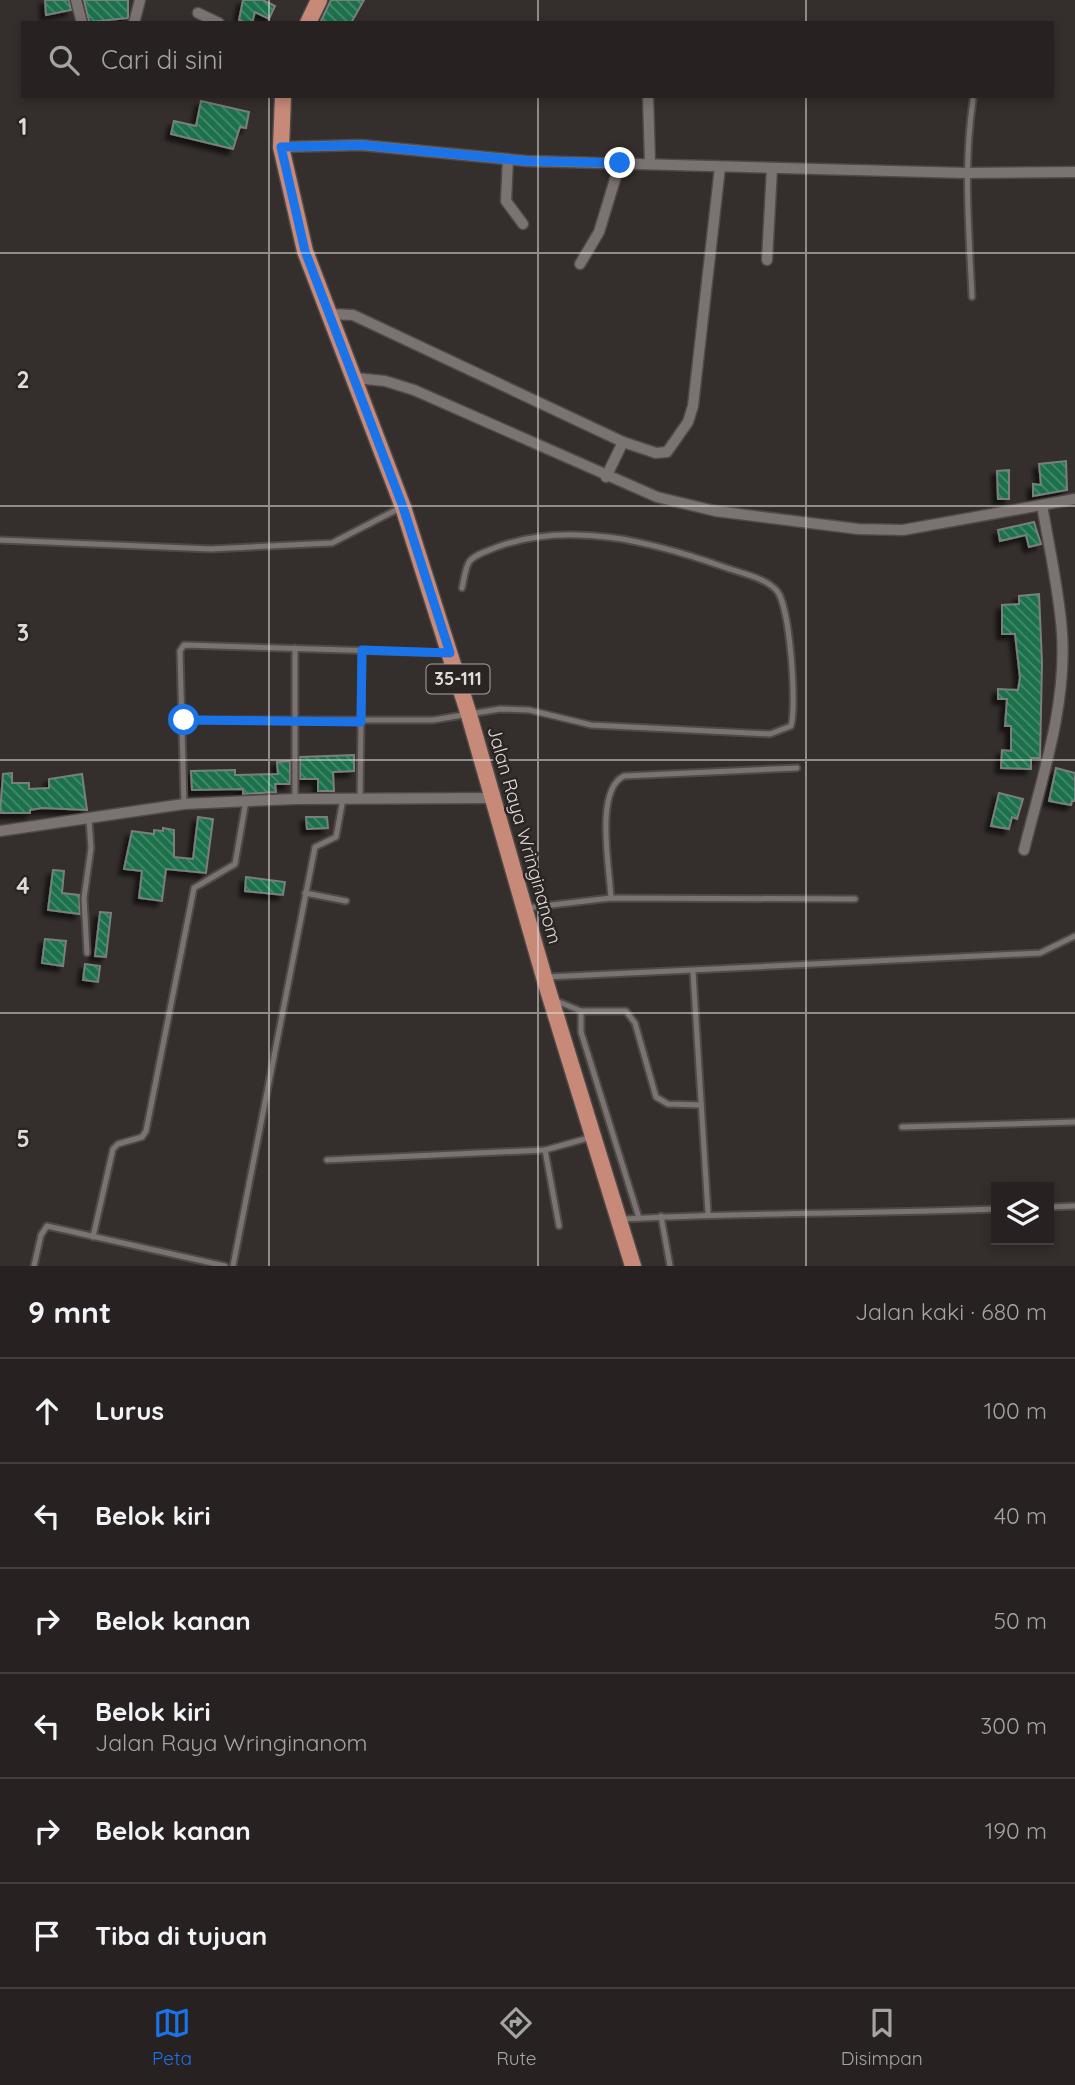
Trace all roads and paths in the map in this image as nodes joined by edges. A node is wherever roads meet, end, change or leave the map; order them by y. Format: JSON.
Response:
{"nodes":[{"id":1,"x":76,"y":0,"type":"edge"},
{"id":2,"x":140,"y":0,"type":"edge"},
{"id":3,"x":319,"y":0,"type":"edge"},
{"id":4,"x":198,"y":13,"type":"dead end"},
{"id":5,"x":81,"y":21,"type":"edge"},
{"id":6,"x":135,"y":21,"type":"edge"},
{"id":7,"x":215,"y":21,"type":"edge"},
{"id":8,"x":309,"y":21,"type":"edge"},
{"id":9,"x":283,"y":98,"type":"edge"},
{"id":10,"x":648,"y":98,"type":"edge"},
{"id":11,"x":973,"y":100,"type":"dead end"},
{"id":12,"x":281,"y":147,"type":"junction"},
{"id":13,"x":509,"y":159,"type":"junction"},
{"id":14,"x":620,"y":163,"type":"junction"},
{"id":15,"x":649,"y":163,"type":"junction"},
{"id":16,"x":720,"y":167,"type":"junction"},
{"id":17,"x":772,"y":168,"type":"junction"},
{"id":18,"x":1075,"y":172,"type":"edge"},
{"id":19,"x":966,"y":173,"type":"junction"},
{"id":20,"x":523,"y":224,"type":"dead end"},
{"id":21,"x":766,"y":260,"type":"dead end"},
{"id":22,"x":580,"y":264,"type":"dead end"},
{"id":23,"x":972,"y":297,"type":"dead end"},
{"id":24,"x":331,"y":314,"type":"junction"},
{"id":25,"x":356,"y":378,"type":"junction"},
{"id":26,"x":623,"y":442,"type":"junction"},
{"id":27,"x":606,"y":477,"type":"junction"},
{"id":28,"x":1075,"y":499,"type":"edge"},
{"id":29,"x":1042,"y":505,"type":"junction"},
{"id":30,"x":403,"y":507,"type":"junction"},
{"id":31,"x":0,"y":540,"type":"edge"},
{"id":32,"x":462,"y":587,"type":"dead end"},
{"id":33,"x":295,"y":648,"type":"junction"},
{"id":34,"x":362,"y":650,"type":"junction"},
{"id":35,"x":450,"y":653,"type":"junction"},
{"id":36,"x":469,"y":715,"type":"junction"},
{"id":37,"x":184,"y":720,"type":"junction"},
{"id":38,"x":295,"y":722,"type":"junction"},
{"id":39,"x":361,"y":722,"type":"junction"},
{"id":40,"x":797,"y":768,"type":"dead end"},
{"id":41,"x":494,"y":798,"type":"junction"},
{"id":42,"x":295,"y":799,"type":"junction"},
{"id":43,"x":343,"y":799,"type":"junction"},
{"id":44,"x":360,"y":799,"type":"junction"},
{"id":45,"x":246,"y":801,"type":"junction"},
{"id":46,"x":184,"y":804,"type":"junction"},
{"id":47,"x":89,"y":820,"type":"junction"},
{"id":48,"x":0,"y":831,"type":"edge"},
{"id":49,"x":1024,"y":850,"type":"dead end"},
{"id":50,"x":305,"y":893,"type":"junction"},
{"id":51,"x":611,"y":898,"type":"junction"},
{"id":52,"x":855,"y":899,"type":"dead end"},
{"id":53,"x":346,"y":901,"type":"dead end"},
{"id":54,"x":525,"y":908,"type":"junction"},
{"id":55,"x":1075,"y":936,"type":"edge"},
{"id":56,"x":87,"y":953,"type":"dead end"},
{"id":57,"x":693,"y":972,"type":"junction"},
{"id":58,"x":544,"y":977,"type":"junction"},
{"id":59,"x":551,"y":999,"type":"junction"},
{"id":60,"x":581,"y":1011,"type":"junction"},
{"id":61,"x":701,"y":1105,"type":"junction"},
{"id":62,"x":1075,"y":1122,"type":"edge"},
{"id":63,"x":902,"y":1127,"type":"dead end"},
{"id":64,"x":594,"y":1136,"type":"junction"},
{"id":65,"x":545,"y":1150,"type":"junction"},
{"id":66,"x":327,"y":1160,"type":"dead end"},
{"id":67,"x":1075,"y":1206,"type":"edge"},
{"id":68,"x":1054,"y":1207,"type":"edge"},
{"id":69,"x":991,"y":1209,"type":"edge"},
{"id":70,"x":708,"y":1213,"type":"junction"},
{"id":71,"x":661,"y":1216,"type":"junction"},
{"id":72,"x":639,"y":1218,"type":"junction"},
{"id":73,"x":619,"y":1219,"type":"junction"},
{"id":74,"x":559,"y":1226,"type":"dead end"},
{"id":75,"x":93,"y":1237,"type":"junction"},
{"id":76,"x":34,"y":1266,"type":"edge"},
{"id":77,"x":225,"y":1266,"type":"edge"},
{"id":78,"x":233,"y":1266,"type":"edge"},
{"id":79,"x":633,"y":1266,"type":"edge"},
{"id":80,"x":670,"y":1266,"type":"edge"}],
"edges":[{"from":1,"to":5,"type":"street"},
{"from":2,"to":6,"type":"street"},
{"from":3,"to":8,"type":"main road"},
{"from":4,"to":7,"type":"street"},
{"from":9,"to":12,"type":"main road","name":"Jalan Raya Wringinanom","number":"35-111"},
{"from":10,"to":15,"type":"street"},
{"from":11,"to":19,"type":"lane"},
{"from":12,"to":13,"type":"street"},
{"from":12,"to":24,"type":"main road","name":"Jalan Raya Wringinanom","number":"35-111"},
{"from":13,"to":14,"type":"street"},
{"from":13,"to":20,"type":"street"},
{"from":14,"to":15,"type":"street"},
{"from":14,"to":22,"type":"street"},
{"from":15,"to":16,"type":"street"},
{"from":16,"to":17,"type":"street"},
{"from":16,"to":26,"type":"street"},
{"from":17,"to":19,"type":"street"},
{"from":17,"to":21,"type":"street"},
{"from":18,"to":19,"type":"street"},
{"from":19,"to":23,"type":"lane"},
{"from":24,"to":25,"type":"main road","name":"Jalan Raya Wringinanom","number":"35-111"},
{"from":24,"to":26,"type":"street"},
{"from":25,"to":27,"type":"street"},
{"from":25,"to":30,"type":"main road","name":"Jalan Raya Wringinanom","number":"35-111"},
{"from":26,"to":27,"type":"street"},
{"from":27,"to":29,"type":"street"},
{"from":28,"to":29,"type":"street"},
{"from":29,"to":49,"type":"street"},
{"from":30,"to":31,"type":"lane"},
{"from":30,"to":35,"type":"main road","name":"Jalan Raya Wringinanom","number":"35-111"},
{"from":32,"to":36,"type":"lane"},
{"from":33,"to":34,"type":"lane"},
{"from":33,"to":37,"type":"lane"},
{"from":33,"to":38,"type":"lane"},
{"from":34,"to":35,"type":"lane"},
{"from":34,"to":39,"type":"lane"},
{"from":35,"to":36,"type":"main road","name":"Jalan Raya Wringinanom","number":"35-111"},
{"from":36,"to":39,"type":"lane"},
{"from":36,"to":41,"type":"main road","name":"Jalan Raya Wringinanom","number":"35-111"},
{"from":37,"to":38,"type":"lane"},
{"from":37,"to":46,"type":"lane"},
{"from":38,"to":39,"type":"lane"},
{"from":38,"to":42,"type":"lane"},
{"from":39,"to":44,"type":"lane"},
{"from":40,"to":51,"type":"lane"},
{"from":41,"to":44,"type":"street"},
{"from":41,"to":54,"type":"main road","name":"Jalan Raya Wringinanom","number":"35-111"},
{"from":42,"to":43,"type":"street"},
{"from":42,"to":45,"type":"street"},
{"from":43,"to":44,"type":"street"},
{"from":43,"to":50,"type":"lane"},
{"from":45,"to":46,"type":"street"},
{"from":45,"to":75,"type":"lane"},
{"from":46,"to":47,"type":"street"},
{"from":47,"to":48,"type":"street"},
{"from":47,"to":56,"type":"lane"},
{"from":50,"to":53,"type":"lane"},
{"from":50,"to":78,"type":"lane"},
{"from":51,"to":52,"type":"lane"},
{"from":51,"to":54,"type":"lane"},
{"from":54,"to":58,"type":"main road","name":"Jalan Raya Wringinanom","number":"35-111"},
{"from":55,"to":57,"type":"lane"},
{"from":57,"to":58,"type":"lane"},
{"from":57,"to":61,"type":"lane"},
{"from":58,"to":59,"type":"main road","name":"Jalan Raya Wringinanom","number":"35-111"},
{"from":59,"to":60,"type":"lane"},
{"from":59,"to":64,"type":"main road","name":"Jalan Raya Wringinanom","number":"35-111"},
{"from":60,"to":61,"type":"lane"},
{"from":60,"to":72,"type":"lane"},
{"from":61,"to":70,"type":"lane"},
{"from":62,"to":63,"type":"lane"},
{"from":64,"to":65,"type":"lane"},
{"from":64,"to":73,"type":"main road","name":"Jalan Raya Wringinanom","number":"35-111"},
{"from":65,"to":66,"type":"lane"},
{"from":65,"to":74,"type":"lane"},
{"from":67,"to":68,"type":"lane"},
{"from":69,"to":70,"type":"lane"},
{"from":70,"to":71,"type":"lane"},
{"from":71,"to":72,"type":"lane"},
{"from":71,"to":80,"type":"lane"},
{"from":72,"to":73,"type":"lane"},
{"from":73,"to":79,"type":"main road","name":"Jalan Raya Wringinanom","number":"35-111"},
{"from":75,"to":76,"type":"lane"},
{"from":75,"to":77,"type":"lane"}]}
